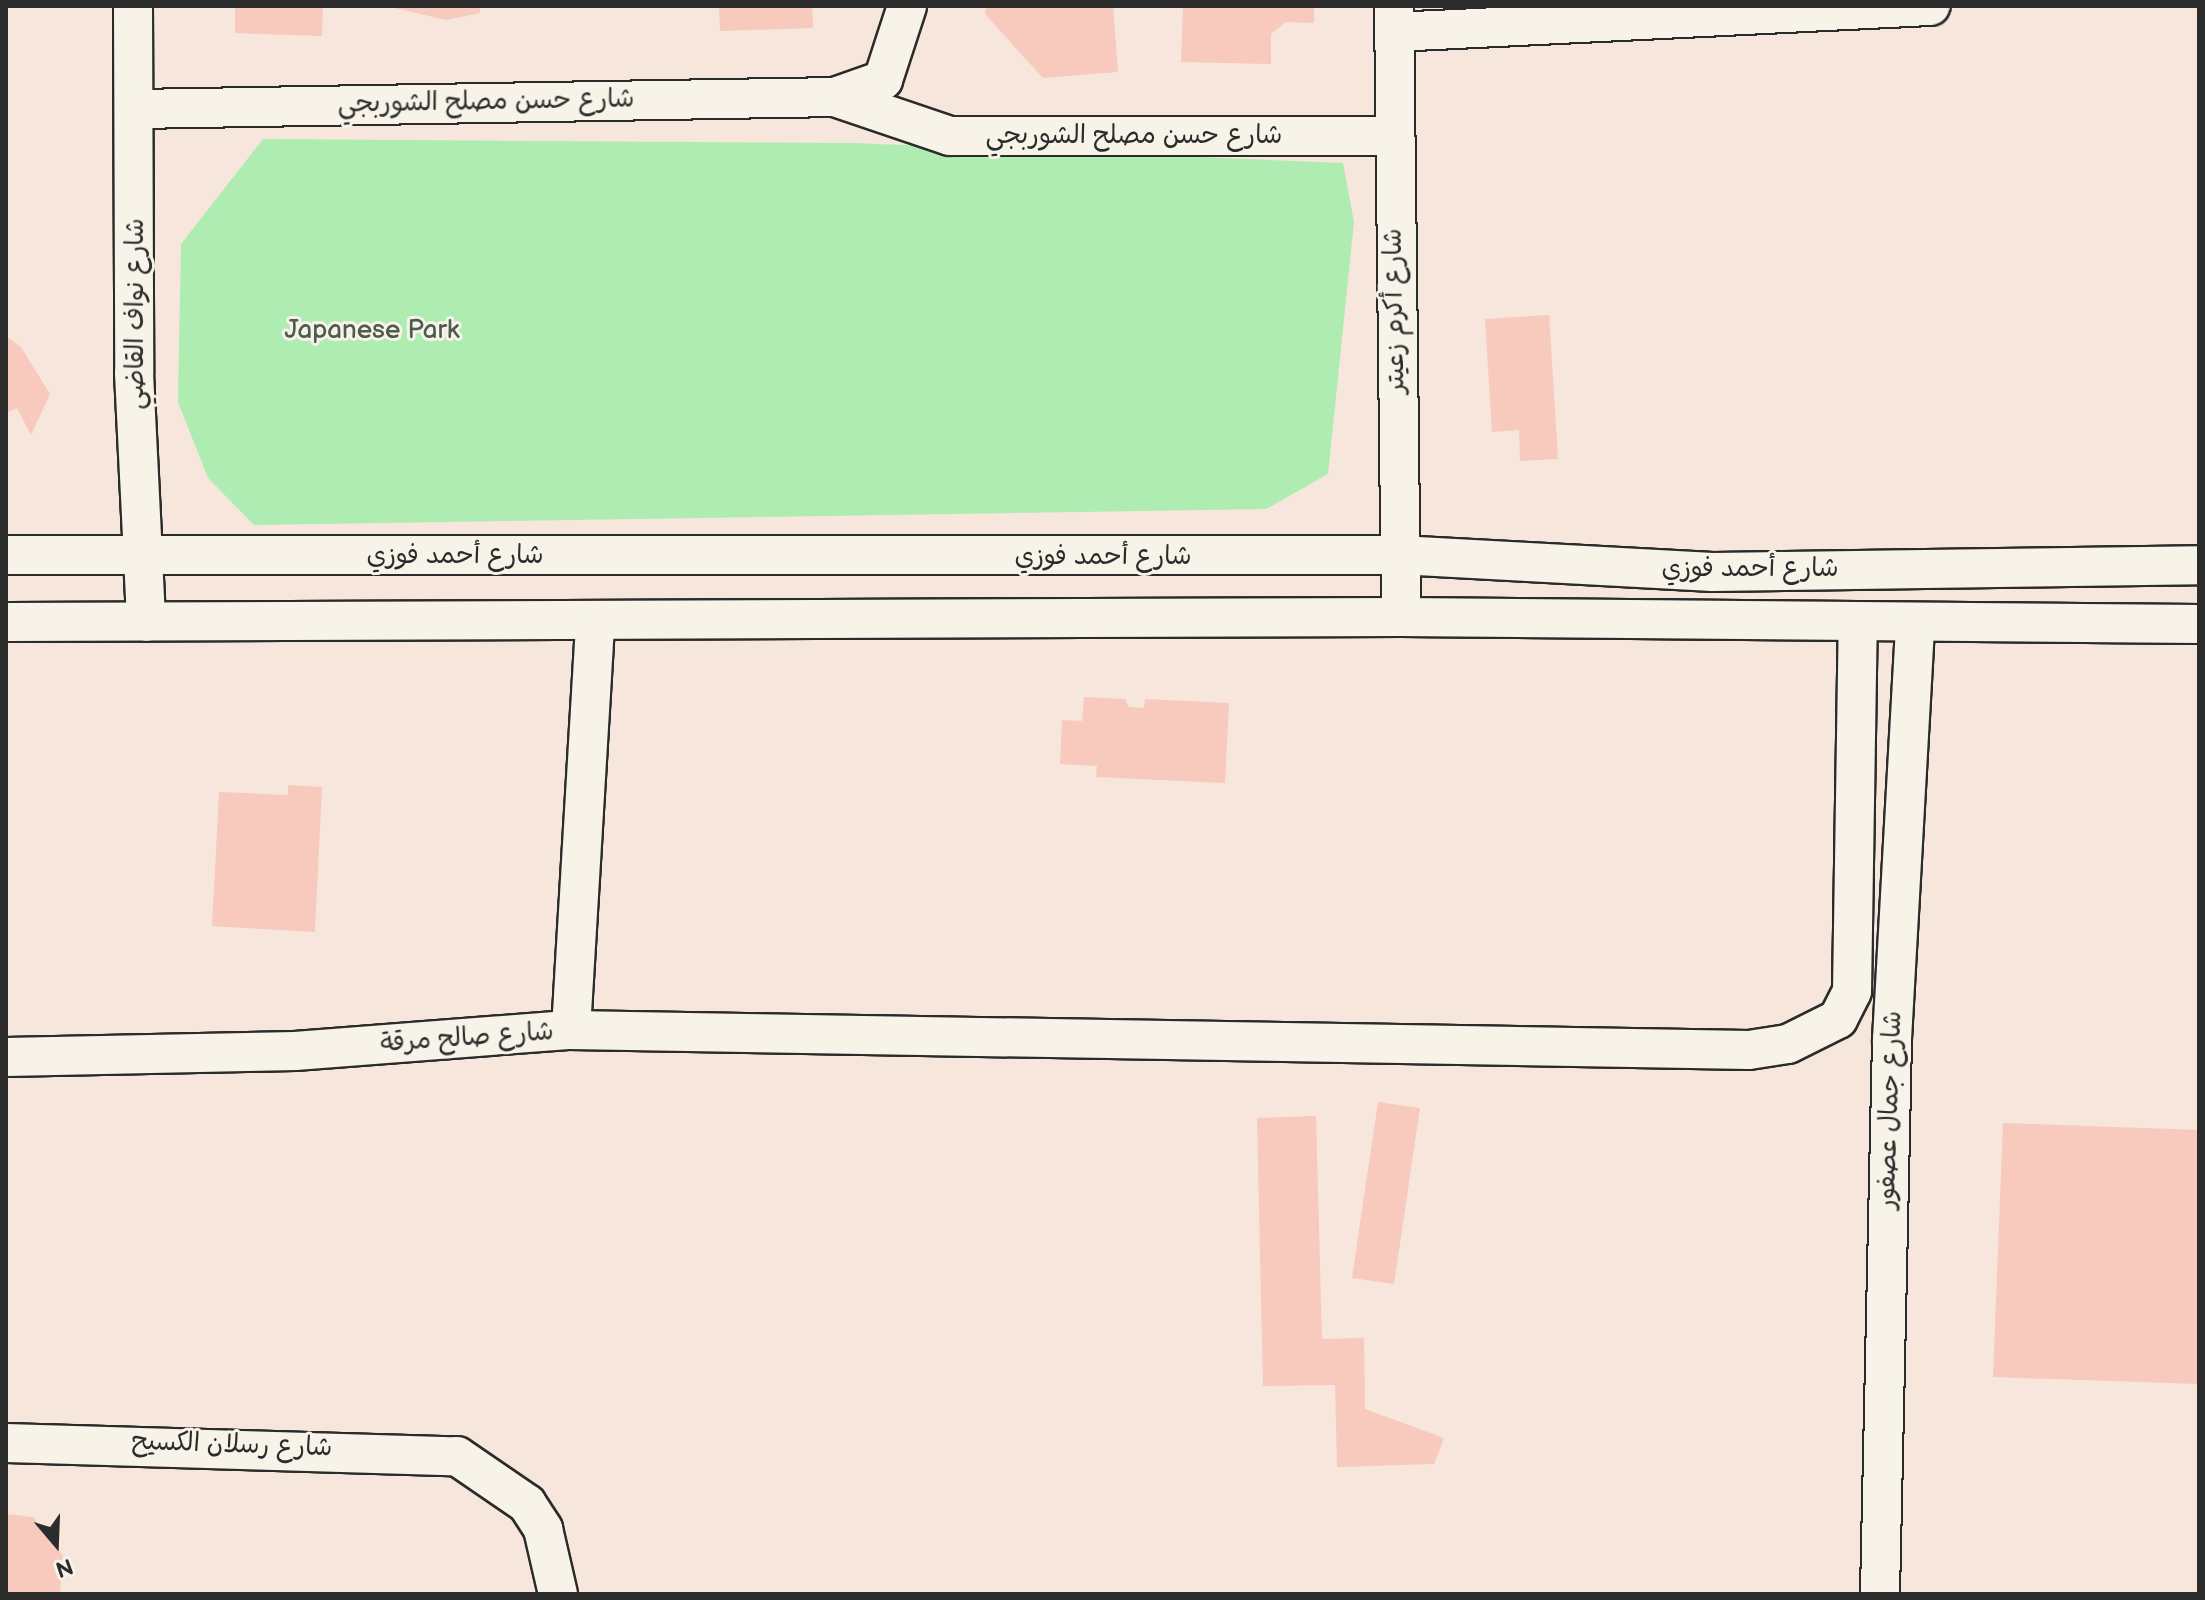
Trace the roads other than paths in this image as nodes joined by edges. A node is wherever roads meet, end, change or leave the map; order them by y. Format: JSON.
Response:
{"nodes":[{"id":1,"x":133,"y":6,"type":"edge"},
{"id":2,"x":907,"y":6,"type":"edge"},
{"id":3,"x":1930,"y":6,"type":"edge"},
{"id":4,"x":1394,"y":19,"type":"edge"},
{"id":5,"x":835,"y":97,"type":"junction"},
{"id":6,"x":136,"y":109,"type":"junction"},
{"id":7,"x":1392,"y":136,"type":"junction"},
{"id":8,"x":6,"y":555,"type":"edge"},
{"id":9,"x":1399,"y":555,"type":"junction"},
{"id":10,"x":144,"y":556,"type":"junction"},
{"id":11,"x":2184,"y":567,"type":"edge"},
{"id":12,"x":1401,"y":617,"type":"junction"},
{"id":13,"x":6,"y":622,"type":"edge"},
{"id":14,"x":146,"y":622,"type":"junction"},
{"id":15,"x":2183,"y":622,"type":"edge"},
{"id":16,"x":595,"y":625,"type":"junction"},
{"id":17,"x":1858,"y":626,"type":"junction"},
{"id":18,"x":1915,"y":626,"type":"junction"},
{"id":19,"x":571,"y":1030,"type":"junction"},
{"id":20,"x":6,"y":1057,"type":"edge"},
{"id":21,"x":6,"y":1443,"type":"edge"},
{"id":22,"x":558,"y":1594,"type":"edge"},
{"id":23,"x":1880,"y":1594,"type":"edge"}],
"edges":[{"from":1,"to":6,"type":"street","name":"شارع نواف القاضي"},
{"from":2,"to":5,"type":"street","name":"شارع حسن مصلح الشوربجي"},
{"from":3,"to":4,"type":"street"},
{"from":4,"to":7,"type":"street","name":"شارع أكرم زعيتر"},
{"from":5,"to":6,"type":"street","name":"شارع حسن مصلح الشوربجي"},
{"from":5,"to":7,"type":"street","name":"شارع حسن مصلح الشوربجي"},
{"from":6,"to":10,"type":"street","name":"شارع نواف القاضي"},
{"from":7,"to":9,"type":"street","name":"شارع أكرم زعيتر"},
{"from":8,"to":10,"type":"street","name":"شارع أحمد فوزي"},
{"from":9,"to":10,"type":"street","name":"شارع أحمد فوزي"},
{"from":9,"to":11,"type":"street","name":"شارع أحمد فوزي"},
{"from":9,"to":12,"type":"street","name":"شارع أكرم زعيتر"},
{"from":10,"to":14,"type":"street","name":"شارع نواف القاضي"},
{"from":11,"to":15,"type":"street"},
{"from":12,"to":16,"type":"street","name":"شارع أحمد فوزي"},
{"from":12,"to":17,"type":"street","name":"شارع أحمد فوزي"},
{"from":13,"to":14,"type":"street","name":"شارع أحمد فوزي"},
{"from":14,"to":16,"type":"street","name":"شارع أحمد فوزي"},
{"from":15,"to":18,"type":"street","name":"شارع أحمد فوزي"},
{"from":16,"to":19,"type":"street","name":"شارع صالح مرقة"},
{"from":17,"to":18,"type":"street","name":"شارع أحمد فوزي"},
{"from":17,"to":19,"type":"street"},
{"from":18,"to":23,"type":"street","name":"شارع جمال عصفور"},
{"from":19,"to":20,"type":"street","name":"شارع صالح مرقة"},
{"from":21,"to":22,"type":"street","name":"شارع رسلان الكسيح"}]}
